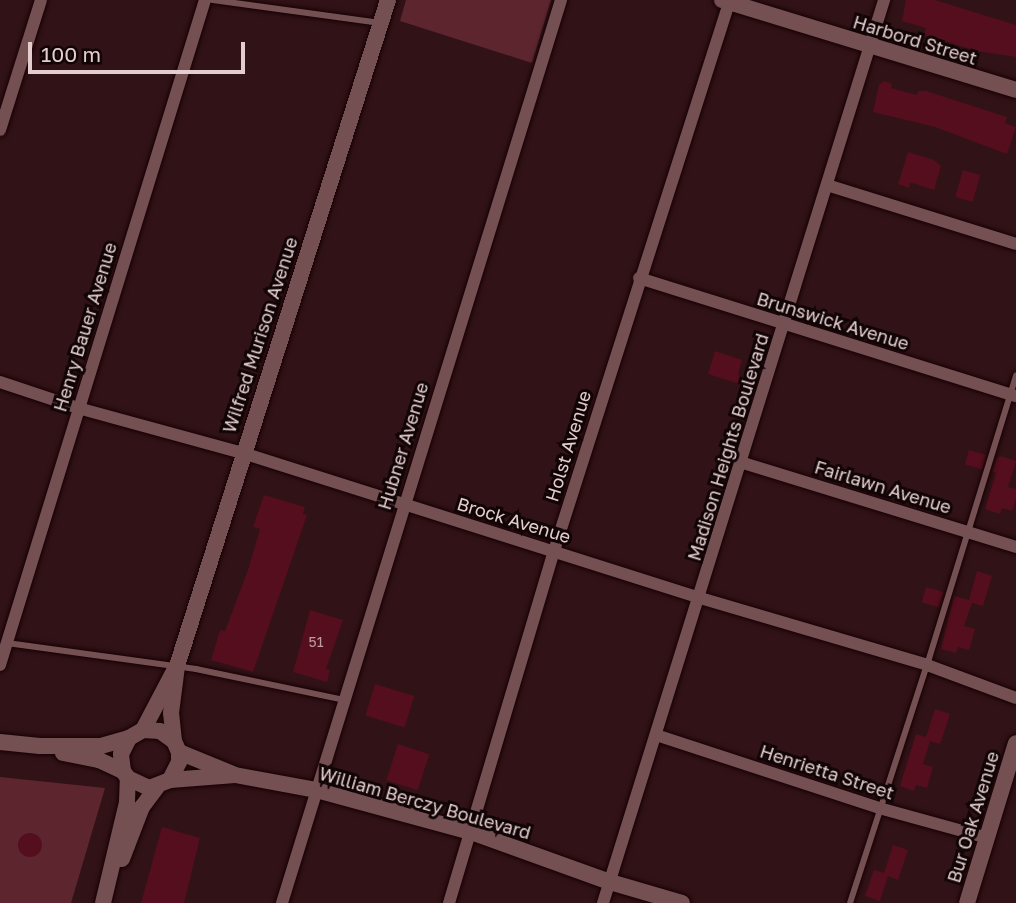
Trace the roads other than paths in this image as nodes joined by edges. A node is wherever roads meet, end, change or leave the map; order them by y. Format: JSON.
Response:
{"nodes":[{"id":1,"x":41,"y":0,"type":"edge"},
{"id":2,"x":205,"y":0,"type":"edge"},
{"id":3,"x":212,"y":0,"type":"edge"},
{"id":4,"x":388,"y":0,"type":"edge"},
{"id":5,"x":561,"y":0,"type":"edge"},
{"id":6,"x":884,"y":0,"type":"edge"},
{"id":7,"x":727,"y":1,"type":"edge"},
{"id":8,"x":381,"y":13,"type":"edge"},
{"id":9,"x":870,"y":47,"type":"junction"},
{"id":10,"x":1016,"y":90,"type":"edge"},
{"id":11,"x":0,"y":130,"type":"edge"},
{"id":12,"x":827,"y":185,"type":"junction"},
{"id":13,"x":1016,"y":244,"type":"edge"},
{"id":14,"x":639,"y":278,"type":"junction"},
{"id":15,"x":784,"y":325,"type":"junction"},
{"id":16,"x":1016,"y":375,"type":"edge"},
{"id":17,"x":0,"y":382,"type":"edge"},
{"id":18,"x":1013,"y":395,"type":"edge"},
{"id":19,"x":78,"y":408,"type":"junction"},
{"id":20,"x":243,"y":453,"type":"junction"},
{"id":21,"x":740,"y":462,"type":"junction"},
{"id":22,"x":403,"y":504,"type":"junction"},
{"id":23,"x":967,"y":531,"type":"junction"},
{"id":24,"x":1016,"y":547,"type":"edge"},
{"id":25,"x":554,"y":551,"type":"junction"},
{"id":26,"x":700,"y":598,"type":"junction"},
{"id":27,"x":7,"y":643,"type":"junction"},
{"id":28,"x":0,"y":665,"type":"edge"},
{"id":29,"x":927,"y":665,"type":"junction"},
{"id":30,"x":177,"y":666,"type":"junction"},
{"id":31,"x":1016,"y":698,"type":"edge"},
{"id":32,"x":344,"y":700,"type":"junction"},
{"id":33,"x":136,"y":734,"type":"junction"},
{"id":34,"x":656,"y":735,"type":"junction"},
{"id":35,"x":0,"y":742,"type":"edge"},
{"id":36,"x":1016,"y":743,"type":"edge"},
{"id":37,"x":40,"y":746,"type":"junction"},
{"id":38,"x":176,"y":746,"type":"junction"},
{"id":39,"x":126,"y":775,"type":"junction"},
{"id":40,"x":235,"y":775,"type":"junction"},
{"id":41,"x":164,"y":784,"type":"junction"},
{"id":42,"x":316,"y":790,"type":"junction"},
{"id":43,"x":879,"y":807,"type":"junction"},
{"id":44,"x":471,"y":832,"type":"junction"},
{"id":45,"x":988,"y":838,"type":"junction"},
{"id":46,"x":610,"y":882,"type":"junction"},
{"id":47,"x":103,"y":901,"type":"edge"},
{"id":48,"x":282,"y":903,"type":"edge"},
{"id":49,"x":449,"y":903,"type":"edge"},
{"id":50,"x":603,"y":903,"type":"edge"},
{"id":51,"x":682,"y":903,"type":"edge"},
{"id":52,"x":850,"y":903,"type":"edge"},
{"id":53,"x":967,"y":903,"type":"edge"}],
"edges":[{"from":1,"to":11,"type":"street"},
{"from":2,"to":19,"type":"street","name":"Henry Bauer Avenue"},
{"from":3,"to":8,"type":"lane"},
{"from":4,"to":8,"type":"street","name":"Wilfred Murison Avenue"},
{"from":5,"to":22,"type":"street","name":"Hubner Avenue"},
{"from":6,"to":9,"type":"street","name":"Madison Heights Boulevard"},
{"from":7,"to":9,"type":"street","name":"Harbord Street"},
{"from":7,"to":14,"type":"street","name":"Holst Avenue"},
{"from":8,"to":20,"type":"street","name":"Wilfred Murison Avenue"},
{"from":9,"to":10,"type":"street","name":"Harbord Street"},
{"from":9,"to":12,"type":"street","name":"Madison Heights Boulevard"},
{"from":12,"to":13,"type":"street"},
{"from":12,"to":15,"type":"street","name":"Madison Heights Boulevard"},
{"from":14,"to":15,"type":"street","name":"Brunswick Avenue"},
{"from":14,"to":25,"type":"street","name":"Holst Avenue"},
{"from":15,"to":18,"type":"street","name":"Brunswick Avenue"},
{"from":15,"to":21,"type":"street","name":"Madison Heights Boulevard"},
{"from":16,"to":18,"type":"lane"},
{"from":17,"to":19,"type":"street","name":"Brock Avenue"},
{"from":18,"to":23,"type":"lane"},
{"from":19,"to":20,"type":"street","name":"Brock Avenue"},
{"from":19,"to":27,"type":"street","name":"Henry Bauer Avenue"},
{"from":20,"to":22,"type":"street","name":"Brock Avenue"},
{"from":20,"to":30,"type":"street","name":"Wilfred Murison Avenue"},
{"from":21,"to":23,"type":"street","name":"Fairlawn Avenue"},
{"from":21,"to":26,"type":"street","name":"Madison Heights Boulevard"},
{"from":22,"to":25,"type":"street","name":"Brock Avenue"},
{"from":22,"to":32,"type":"street","name":"Hubner Avenue"},
{"from":23,"to":24,"type":"street","name":"Fairlawn Avenue"},
{"from":23,"to":29,"type":"lane"},
{"from":25,"to":26,"type":"street","name":"Brock Avenue"},
{"from":25,"to":44,"type":"street","name":"Holst Avenue"},
{"from":26,"to":29,"type":"street","name":"Brock Avenue"},
{"from":26,"to":34,"type":"street","name":"Madison Heights Boulevard"},
{"from":27,"to":28,"type":"street","name":"Henry Bauer Avenue"},
{"from":27,"to":30,"type":"lane"},
{"from":29,"to":31,"type":"street","name":"Brock Avenue"},
{"from":29,"to":43,"type":"lane"},
{"from":30,"to":32,"type":"lane"},
{"from":30,"to":33,"type":"street","name":"Wilfred Murison Avenue"},
{"from":30,"to":38,"type":"street","name":"Wilfred Murison Avenue"},
{"from":32,"to":42,"type":"street","name":"Hubner Avenue"},
{"from":33,"to":37,"type":"street"},
{"from":33,"to":38,"type":"street"},
{"from":33,"to":39,"type":"street"},
{"from":34,"to":43,"type":"street","name":"Henrietta Street"},
{"from":34,"to":46,"type":"street","name":"Madison Heights Boulevard"},
{"from":35,"to":37,"type":"street"},
{"from":36,"to":45,"type":"street","name":"Bur Oak Avenue"},
{"from":37,"to":39,"type":"street"},
{"from":38,"to":40,"type":"street","name":"William Berczy Boulevard"},
{"from":38,"to":41,"type":"street"},
{"from":39,"to":41,"type":"street"},
{"from":39,"to":47,"type":"street"},
{"from":40,"to":41,"type":"street","name":"William Berczy Boulevard"},
{"from":40,"to":42,"type":"street","name":"William Berczy Boulevard"},
{"from":41,"to":47,"type":"street"},
{"from":42,"to":44,"type":"street","name":"William Berczy Boulevard"},
{"from":42,"to":48,"type":"street","name":"Hubner Avenue"},
{"from":43,"to":45,"type":"street","name":"Henrietta Street"},
{"from":43,"to":52,"type":"lane"},
{"from":44,"to":46,"type":"street","name":"William Berczy Boulevard"},
{"from":44,"to":49,"type":"street","name":"Holst Avenue"},
{"from":45,"to":53,"type":"street","name":"Bur Oak Avenue"},
{"from":46,"to":50,"type":"street","name":"Madison Heights Boulevard"},
{"from":46,"to":51,"type":"street","name":"William Berczy Boulevard"}]}
